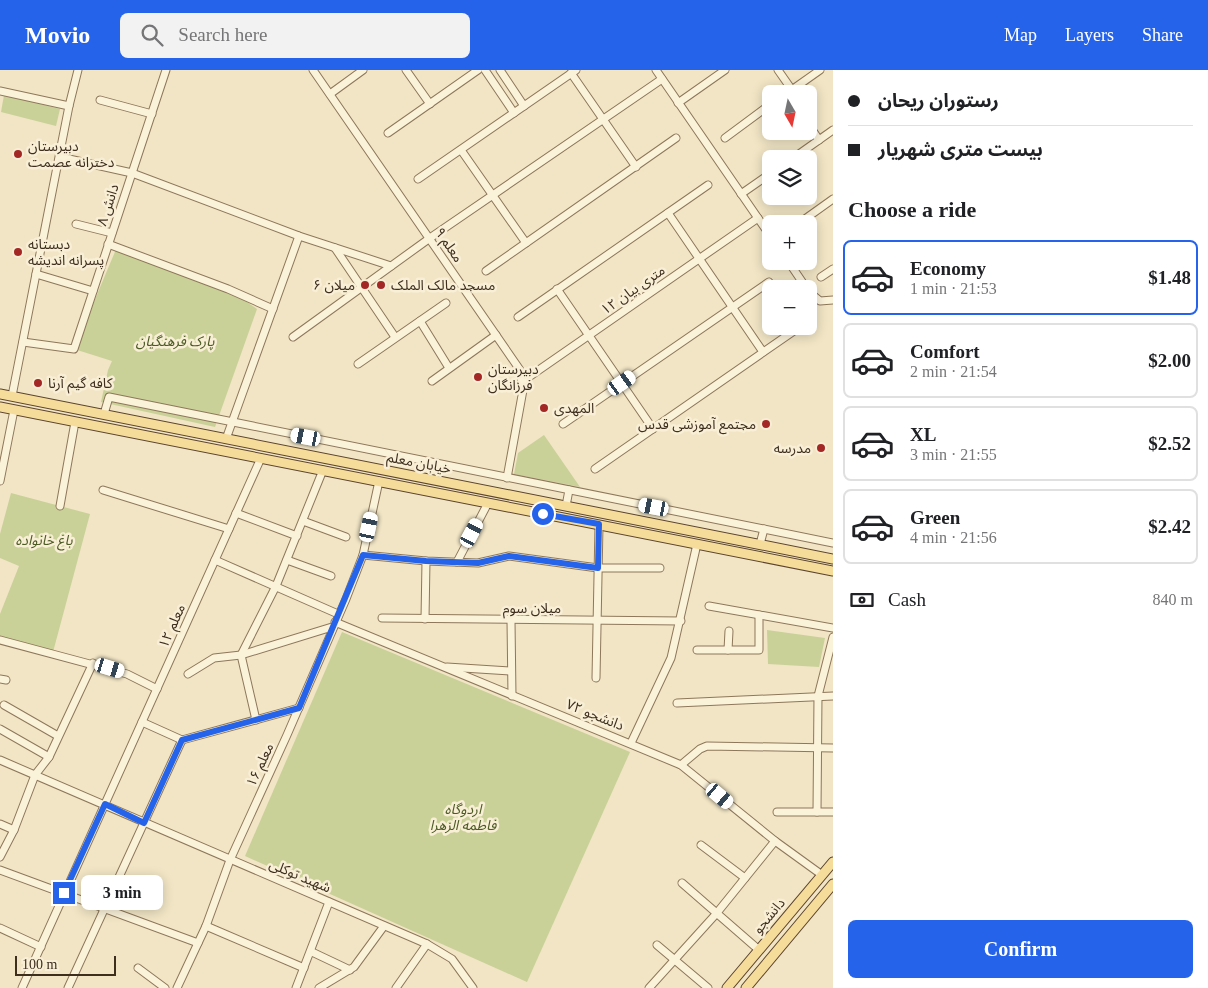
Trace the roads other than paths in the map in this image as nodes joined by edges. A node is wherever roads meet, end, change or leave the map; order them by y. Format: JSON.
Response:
{"nodes":[{"id":1,"x":78,"y":70,"type":"edge"},
{"id":2,"x":166,"y":70,"type":"edge"},
{"id":3,"x":313,"y":70,"type":"edge"},
{"id":4,"x":363,"y":70,"type":"edge"},
{"id":5,"x":406,"y":70,"type":"edge"},
{"id":6,"x":478,"y":70,"type":"edge"},
{"id":7,"x":485,"y":70,"type":"edge"},
{"id":8,"x":500,"y":70,"type":"edge"},
{"id":9,"x":656,"y":70,"type":"edge"},
{"id":10,"x":725,"y":70,"type":"edge"},
{"id":11,"x":778,"y":70,"type":"edge"},
{"id":12,"x":820,"y":70,"type":"edge"},
{"id":13,"x":573,"y":72,"type":"edge"},
{"id":14,"x":662,"y":79,"type":"junction"},
{"id":15,"x":786,"y":85,"type":"edge"},
{"id":16,"x":799,"y":85,"type":"edge"},
{"id":17,"x":0,"y":91,"type":"edge"},
{"id":18,"x":330,"y":94,"type":"junction"},
{"id":19,"x":100,"y":100,"type":"dead end"},
{"id":20,"x":678,"y":103,"type":"junction"},
{"id":21,"x":430,"y":104,"type":"junction"},
{"id":22,"x":69,"y":106,"type":"junction"},
{"id":23,"x":524,"y":106,"type":"junction"},
{"id":24,"x":762,"y":111,"type":"edge"},
{"id":25,"x":514,"y":112,"type":"junction"},
{"id":26,"x":152,"y":114,"type":"junction"},
{"id":27,"x":603,"y":119,"type":"junction"},
{"id":28,"x":833,"y":130,"type":"edge"},
{"id":29,"x":388,"y":133,"type":"dead end"},
{"id":30,"x":676,"y":138,"type":"dead end"},
{"id":31,"x":724,"y":138,"type":"dead end"},
{"id":32,"x":819,"y":140,"type":"joint"},
{"id":33,"x":461,"y":150,"type":"junction"},
{"id":34,"x":805,"y":150,"type":"edge"},
{"id":35,"x":60,"y":157,"type":"junction"},
{"id":36,"x":636,"y":166,"type":"junction"},
{"id":37,"x":132,"y":173,"type":"junction"},
{"id":38,"x":418,"y":179,"type":"dead end"},
{"id":39,"x":762,"y":179,"type":"edge"},
{"id":40,"x":708,"y":185,"type":"dead end"},
{"id":41,"x":741,"y":194,"type":"junction"},
{"id":42,"x":493,"y":195,"type":"junction"},
{"id":43,"x":833,"y":199,"type":"edge"},
{"id":44,"x":668,"y":213,"type":"junction"},
{"id":45,"x":811,"y":215,"type":"edge"},
{"id":46,"x":758,"y":218,"type":"junction"},
{"id":47,"x":76,"y":224,"type":"dead end"},
{"id":48,"x":762,"y":224,"type":"edge"},
{"id":49,"x":112,"y":233,"type":"junction"},
{"id":50,"x":299,"y":236,"type":"junction"},
{"id":51,"x":430,"y":238,"type":"junction"},
{"id":52,"x":526,"y":243,"type":"junction"},
{"id":53,"x":108,"y":244,"type":"junction"},
{"id":54,"x":335,"y":248,"type":"junction"},
{"id":55,"x":699,"y":259,"type":"junction"},
{"id":56,"x":391,"y":266,"type":"junction"},
{"id":57,"x":833,"y":269,"type":"edge"},
{"id":58,"x":486,"y":271,"type":"dead end"},
{"id":59,"x":36,"y":274,"type":"junction"},
{"id":60,"x":820,"y":277,"type":"dead end"},
{"id":61,"x":762,"y":287,"type":"edge"},
{"id":62,"x":361,"y":288,"type":"junction"},
{"id":63,"x":557,"y":289,"type":"junction"},
{"id":64,"x":93,"y":292,"type":"junction"},
{"id":65,"x":817,"y":298,"type":"edge"},
{"id":66,"x":831,"y":301,"type":"edge"},
{"id":67,"x":446,"y":303,"type":"dead end"},
{"id":68,"x":732,"y":307,"type":"junction"},
{"id":69,"x":273,"y":309,"type":"junction"},
{"id":70,"x":518,"y":317,"type":"dead end"},
{"id":71,"x":420,"y":321,"type":"junction"},
{"id":72,"x":496,"y":335,"type":"junction"},
{"id":73,"x":788,"y":335,"type":"edge"},
{"id":74,"x":589,"y":336,"type":"junction"},
{"id":75,"x":293,"y":337,"type":"dead end"},
{"id":76,"x":395,"y":337,"type":"junction"},
{"id":77,"x":23,"y":342,"type":"junction"},
{"id":78,"x":763,"y":352,"type":"junction"},
{"id":79,"x":358,"y":364,"type":"dead end"},
{"id":80,"x":448,"y":368,"type":"junction"},
{"id":81,"x":432,"y":381,"type":"dead end"},
{"id":82,"x":523,"y":381,"type":"junction"},
{"id":83,"x":622,"y":383,"type":"junction"},
{"id":84,"x":0,"y":394,"type":"edge"},
{"id":85,"x":12,"y":396,"type":"junction"},
{"id":86,"x":0,"y":407,"type":"edge"},
{"id":87,"x":14,"y":410,"type":"junction"},
{"id":88,"x":104,"y":414,"type":"junction"},
{"id":89,"x":75,"y":422,"type":"junction"},
{"id":90,"x":232,"y":423,"type":"junction"},
{"id":91,"x":563,"y":424,"type":"dead end"},
{"id":92,"x":653,"y":429,"type":"junction"},
{"id":93,"x":226,"y":439,"type":"junction"},
{"id":94,"x":261,"y":458,"type":"junction"},
{"id":95,"x":595,"y":469,"type":"dead end"},
{"id":96,"x":323,"y":470,"type":"junction"},
{"id":97,"x":507,"y":478,"type":"junction"},
{"id":98,"x":0,"y":481,"type":"edge"},
{"id":99,"x":379,"y":481,"type":"junction"},
{"id":100,"x":103,"y":490,"type":"dead end"},
{"id":101,"x":569,"y":490,"type":"junction"},
{"id":102,"x":488,"y":503,"type":"junction"},
{"id":103,"x":60,"y":506,"type":"dead end"},
{"id":104,"x":566,"y":506,"type":"junction"},
{"id":105,"x":236,"y":513,"type":"junction"},
{"id":106,"x":303,"y":521,"type":"junction"},
{"id":107,"x":644,"y":522,"type":"junction"},
{"id":108,"x":599,"y":524,"type":"junction"},
{"id":109,"x":764,"y":529,"type":"junction"},
{"id":110,"x":229,"y":530,"type":"junction"},
{"id":111,"x":642,"y":533,"type":"junction"},
{"id":112,"x":297,"y":536,"type":"junction"},
{"id":113,"x":346,"y":536,"type":"dead end"},
{"id":114,"x":833,"y":543,"type":"edge"},
{"id":115,"x":697,"y":544,"type":"junction"},
{"id":116,"x":760,"y":544,"type":"junction"},
{"id":117,"x":363,"y":555,"type":"junction"},
{"id":118,"x":833,"y":559,"type":"edge"},
{"id":119,"x":215,"y":560,"type":"junction"},
{"id":120,"x":287,"y":560,"type":"junction"},
{"id":121,"x":426,"y":561,"type":"junction"},
{"id":122,"x":457,"y":562,"type":"junction"},
{"id":123,"x":598,"y":568,"type":"junction"},
{"id":124,"x":660,"y":568,"type":"dead end"},
{"id":125,"x":833,"y":571,"type":"edge"},
{"id":126,"x":331,"y":576,"type":"dead end"},
{"id":127,"x":276,"y":586,"type":"junction"},
{"id":128,"x":708,"y":606,"type":"dead end"},
{"id":129,"x":338,"y":614,"type":"junction"},
{"id":130,"x":759,"y":615,"type":"junction"},
{"id":131,"x":382,"y":618,"type":"dead end"},
{"id":132,"x":425,"y":619,"type":"junction"},
{"id":133,"x":512,"y":621,"type":"junction"},
{"id":134,"x":597,"y":621,"type":"junction"},
{"id":135,"x":681,"y":621,"type":"junction"},
{"id":136,"x":333,"y":624,"type":"junction"},
{"id":137,"x":833,"y":628,"type":"edge"},
{"id":138,"x":729,"y":631,"type":"dead end"},
{"id":139,"x":833,"y":637,"type":"edge"},
{"id":140,"x":0,"y":640,"type":"edge"},
{"id":141,"x":831,"y":645,"type":"edge"},
{"id":142,"x":697,"y":650,"type":"dead end"},
{"id":143,"x":728,"y":650,"type":"junction"},
{"id":144,"x":241,"y":655,"type":"junction"},
{"id":145,"x":93,"y":663,"type":"junction"},
{"id":146,"x":441,"y":666,"type":"junction"},
{"id":147,"x":511,"y":672,"type":"junction"},
{"id":148,"x":188,"y":674,"type":"dead end"},
{"id":149,"x":596,"y":678,"type":"dead end"},
{"id":150,"x":157,"y":689,"type":"junction"},
{"id":151,"x":512,"y":696,"type":"junction"},
{"id":152,"x":818,"y":696,"type":"junction"},
{"id":153,"x":833,"y":696,"type":"edge"},
{"id":154,"x":677,"y":703,"type":"dead end"},
{"id":155,"x":4,"y":705,"type":"dead end"},
{"id":156,"x":299,"y":708,"type":"junction"},
{"id":157,"x":256,"y":720,"type":"junction"},
{"id":158,"x":142,"y":722,"type":"junction"},
{"id":159,"x":0,"y":729,"type":"edge"},
{"id":160,"x":58,"y":736,"type":"junction"},
{"id":161,"x":182,"y":740,"type":"junction"},
{"id":162,"x":630,"y":743,"type":"junction"},
{"id":163,"x":817,"y":748,"type":"junction"},
{"id":164,"x":833,"y":748,"type":"edge"},
{"id":165,"x":49,"y":757,"type":"junction"},
{"id":166,"x":0,"y":760,"type":"edge"},
{"id":167,"x":681,"y":766,"type":"junction"},
{"id":168,"x":35,"y":775,"type":"junction"},
{"id":169,"x":105,"y":804,"type":"junction"},
{"id":170,"x":777,"y":812,"type":"dead end"},
{"id":171,"x":817,"y":812,"type":"junction"},
{"id":172,"x":833,"y":812,"type":"edge"},
{"id":173,"x":144,"y":823,"type":"junction"},
{"id":174,"x":0,"y":824,"type":"edge"},
{"id":175,"x":14,"y":830,"type":"junction"},
{"id":176,"x":775,"y":842,"type":"junction"},
{"id":177,"x":701,"y":845,"type":"dead end"},
{"id":178,"x":0,"y":857,"type":"edge"},
{"id":179,"x":230,"y":860,"type":"junction"},
{"id":180,"x":833,"y":862,"type":"edge"},
{"id":181,"x":0,"y":870,"type":"edge"},
{"id":182,"x":822,"y":875,"type":"junction"},
{"id":183,"x":745,"y":878,"type":"junction"},
{"id":184,"x":682,"y":883,"type":"dead end"},
{"id":185,"x":833,"y":884,"type":"edge"},
{"id":186,"x":64,"y":893,"type":"junction"},
{"id":187,"x":330,"y":902,"type":"junction"},
{"id":188,"x":105,"y":908,"type":"junction"},
{"id":189,"x":716,"y":914,"type":"junction"},
{"id":190,"x":206,"y":926,"type":"junction"},
{"id":191,"x":384,"y":926,"type":"junction"},
{"id":192,"x":0,"y":928,"type":"edge"},
{"id":193,"x":198,"y":943,"type":"junction"},
{"id":194,"x":427,"y":944,"type":"junction"},
{"id":195,"x":657,"y":945,"type":"dead end"},
{"id":196,"x":40,"y":947,"type":"junction"},
{"id":197,"x":759,"y":950,"type":"junction"},
{"id":198,"x":312,"y":952,"type":"junction"},
{"id":199,"x":676,"y":960,"type":"junction"},
{"id":200,"x":138,"y":968,"type":"dead end"},
{"id":201,"x":304,"y":968,"type":"junction"},
{"id":202,"x":350,"y":970,"type":"junction"},
{"id":203,"x":470,"y":987,"type":"edge"},
{"id":204,"x":22,"y":988,"type":"edge"},
{"id":205,"x":68,"y":988,"type":"edge"},
{"id":206,"x":165,"y":988,"type":"edge"},
{"id":207,"x":177,"y":988,"type":"edge"},
{"id":208,"x":296,"y":988,"type":"edge"},
{"id":209,"x":318,"y":988,"type":"edge"},
{"id":210,"x":396,"y":988,"type":"edge"},
{"id":211,"x":649,"y":988,"type":"edge"},
{"id":212,"x":708,"y":988,"type":"edge"},
{"id":213,"x":727,"y":988,"type":"edge"},
{"id":214,"x":746,"y":988,"type":"edge"}],
"edges":[{"from":1,"to":22,"type":"street"},
{"from":2,"to":26,"type":"street","name":"دانش ۸"},
{"from":3,"to":18,"type":"street","name":"معلم ۹"},
{"from":4,"to":18,"type":"street"},
{"from":5,"to":21,"type":"street"},
{"from":6,"to":21,"type":"street"},
{"from":7,"to":25,"type":"street"},
{"from":8,"to":23,"type":"street"},
{"from":9,"to":14,"type":"street"},
{"from":10,"to":20,"type":"street"},
{"from":11,"to":15,"type":"street"},
{"from":12,"to":16,"type":"street"},
{"from":13,"to":23,"type":"street"},
{"from":13,"to":27,"type":"street"},
{"from":14,"to":20,"type":"street"},
{"from":14,"to":27,"type":"street"},
{"from":17,"to":22,"type":"street"},
{"from":18,"to":51,"type":"street","name":"معلم ۹"},
{"from":19,"to":26,"type":"street"},
{"from":20,"to":41,"type":"street"},
{"from":21,"to":29,"type":"street"},
{"from":22,"to":35,"type":"street"},
{"from":23,"to":25,"type":"street"},
{"from":24,"to":31,"type":"street"},
{"from":25,"to":33,"type":"street"},
{"from":26,"to":37,"type":"street","name":"دانش ۸"},
{"from":27,"to":36,"type":"street"},
{"from":27,"to":42,"type":"street"},
{"from":28,"to":32,"type":"street"},
{"from":30,"to":36,"type":"street"},
{"from":32,"to":34,"type":"street"},
{"from":33,"to":38,"type":"street"},
{"from":33,"to":42,"type":"street"},
{"from":35,"to":37,"type":"street"},
{"from":35,"to":59,"type":"street"},
{"from":36,"to":52,"type":"street"},
{"from":37,"to":49,"type":"street","name":"دانش ۸"},
{"from":37,"to":50,"type":"street"},
{"from":39,"to":41,"type":"street"},
{"from":40,"to":44,"type":"street"},
{"from":41,"to":46,"type":"street"},
{"from":42,"to":51,"type":"street"},
{"from":42,"to":52,"type":"street"},
{"from":43,"to":45,"type":"street"},
{"from":44,"to":55,"type":"street"},
{"from":44,"to":63,"type":"street"},
{"from":46,"to":48,"type":"street"},
{"from":46,"to":55,"type":"street","name":"۱۲ متری بیان"},
{"from":47,"to":49,"type":"street"},
{"from":49,"to":53,"type":"street","name":"دانش ۸"},
{"from":50,"to":54,"type":"street"},
{"from":50,"to":69,"type":"street"},
{"from":51,"to":56,"type":"street"},
{"from":51,"to":72,"type":"street","name":"معلم ۹"},
{"from":52,"to":58,"type":"street"},
{"from":53,"to":64,"type":"street","name":"دانش ۸"},
{"from":53,"to":69,"type":"street"},
{"from":54,"to":56,"type":"street"},
{"from":54,"to":62,"type":"street"},
{"from":55,"to":68,"type":"street"},
{"from":55,"to":74,"type":"street","name":"۱۲ متری بیان"},
{"from":56,"to":62,"type":"street"},
{"from":57,"to":60,"type":"street"},
{"from":59,"to":64,"type":"street"},
{"from":59,"to":77,"type":"street"},
{"from":61,"to":68,"type":"street"},
{"from":62,"to":75,"type":"street"},
{"from":62,"to":76,"type":"street"},
{"from":63,"to":70,"type":"street"},
{"from":63,"to":74,"type":"street"},
{"from":64,"to":77,"type":"street","name":"دانش ۸"},
{"from":65,"to":66,"type":"street"},
{"from":67,"to":71,"type":"street"},
{"from":68,"to":78,"type":"street"},
{"from":68,"to":83,"type":"street"},
{"from":69,"to":90,"type":"street"},
{"from":71,"to":76,"type":"street"},
{"from":71,"to":80,"type":"street"},
{"from":72,"to":80,"type":"street"},
{"from":72,"to":82,"type":"street","name":"معلم ۹"},
{"from":73,"to":78,"type":"street"},
{"from":74,"to":82,"type":"street","name":"۱۲ متری بیان"},
{"from":74,"to":83,"type":"street"},
{"from":76,"to":79,"type":"street"},
{"from":77,"to":85,"type":"street"},
{"from":78,"to":92,"type":"street"},
{"from":80,"to":81,"type":"street"},
{"from":82,"to":97,"type":"street"},
{"from":83,"to":91,"type":"street"},
{"from":83,"to":92,"type":"street"},
{"from":84,"to":85,"type":"main road","name":"خیابان معلم"},
{"from":85,"to":88,"type":"main road","name":"خیابان معلم"},
{"from":86,"to":87,"type":"main road","name":"خیابان معلم"},
{"from":87,"to":89,"type":"main road","name":"خیابان معلم"},
{"from":87,"to":98,"type":"street"},
{"from":88,"to":90,"type":"street"},
{"from":88,"to":93,"type":"main road","name":"خیابان معلم"},
{"from":89,"to":94,"type":"main road","name":"خیابان معلم"},
{"from":89,"to":103,"type":"street"},
{"from":90,"to":93,"type":"street"},
{"from":90,"to":97,"type":"street"},
{"from":92,"to":95,"type":"street"},
{"from":93,"to":104,"type":"main road","name":"خیابان معلم"},
{"from":94,"to":96,"type":"main road","name":"خیابان معلم"},
{"from":94,"to":105,"type":"street","name":"معلم ۱۲"},
{"from":96,"to":99,"type":"main road","name":"خیابان معلم"},
{"from":96,"to":106,"type":"street"},
{"from":97,"to":101,"type":"street"},
{"from":99,"to":102,"type":"main road","name":"خیابان معلم"},
{"from":99,"to":117,"type":"street","name":"معلم ۱۶"},
{"from":100,"to":110,"type":"street"},
{"from":101,"to":104,"type":"street"},
{"from":101,"to":109,"type":"street"},
{"from":102,"to":108,"type":"main road","name":"خیابان معلم"},
{"from":102,"to":122,"type":"street"},
{"from":104,"to":107,"type":"main road","name":"خیابان معلم"},
{"from":105,"to":110,"type":"street","name":"معلم ۱۲"},
{"from":105,"to":112,"type":"street"},
{"from":106,"to":112,"type":"street"},
{"from":106,"to":113,"type":"street"},
{"from":107,"to":111,"type":"main road"},
{"from":107,"to":116,"type":"main road","name":"خیابان معلم"},
{"from":108,"to":111,"type":"main road","name":"خیابان معلم"},
{"from":108,"to":123,"type":"street"},
{"from":109,"to":114,"type":"street"},
{"from":109,"to":116,"type":"street"},
{"from":110,"to":119,"type":"street","name":"معلم ۱۲"},
{"from":111,"to":115,"type":"main road","name":"خیابان معلم"},
{"from":112,"to":120,"type":"street"},
{"from":115,"to":125,"type":"main road","name":"خیابان معلم"},
{"from":115,"to":135,"type":"street"},
{"from":116,"to":118,"type":"main road","name":"خیابان معلم"},
{"from":117,"to":121,"type":"street"},
{"from":117,"to":129,"type":"street","name":"معلم ۱۶"},
{"from":119,"to":127,"type":"street"},
{"from":119,"to":150,"type":"street","name":"معلم ۱۲"},
{"from":120,"to":126,"type":"street"},
{"from":120,"to":127,"type":"street"},
{"from":121,"to":122,"type":"street"},
{"from":121,"to":132,"type":"street"},
{"from":122,"to":123,"type":"street"},
{"from":123,"to":124,"type":"street"},
{"from":123,"to":134,"type":"street"},
{"from":127,"to":129,"type":"street"},
{"from":127,"to":144,"type":"street"},
{"from":128,"to":130,"type":"street"},
{"from":129,"to":136,"type":"street","name":"معلم ۱۶"},
{"from":130,"to":137,"type":"street"},
{"from":130,"to":143,"type":"street"},
{"from":131,"to":132,"type":"street","name":"میلان سوم"},
{"from":132,"to":133,"type":"street","name":"میلان سوم"},
{"from":133,"to":134,"type":"street","name":"میلان سوم"},
{"from":133,"to":147,"type":"street"},
{"from":134,"to":135,"type":"street","name":"میلان سوم"},
{"from":134,"to":149,"type":"street"},
{"from":135,"to":162,"type":"street"},
{"from":136,"to":144,"type":"street"},
{"from":136,"to":146,"type":"street","name":"دانشجو ۷۲"},
{"from":136,"to":156,"type":"street","name":"معلم ۱۶"},
{"from":138,"to":143,"type":"street"},
{"from":139,"to":141,"type":"street"},
{"from":140,"to":145,"type":"street"},
{"from":141,"to":152,"type":"street"},
{"from":142,"to":143,"type":"street"},
{"from":144,"to":148,"type":"street"},
{"from":144,"to":157,"type":"street"},
{"from":145,"to":150,"type":"street"},
{"from":145,"to":160,"type":"street"},
{"from":146,"to":147,"type":"street"},
{"from":146,"to":151,"type":"street","name":"دانشجو ۷۲"},
{"from":147,"to":151,"type":"street"},
{"from":150,"to":158,"type":"street","name":"معلم ۱۲"},
{"from":151,"to":162,"type":"street","name":"دانشجو ۷۲"},
{"from":152,"to":153,"type":"street"},
{"from":152,"to":154,"type":"street"},
{"from":152,"to":163,"type":"street"},
{"from":155,"to":160,"type":"street"},
{"from":156,"to":157,"type":"street"},
{"from":156,"to":179,"type":"street","name":"معلم ۱۶"},
{"from":157,"to":161,"type":"street"},
{"from":158,"to":161,"type":"street"},
{"from":158,"to":169,"type":"street","name":"معلم ۱۲"},
{"from":159,"to":165,"type":"street"},
{"from":160,"to":165,"type":"street"},
{"from":161,"to":173,"type":"street"},
{"from":162,"to":167,"type":"street","name":"دانشجو ۷۲"},
{"from":163,"to":164,"type":"street"},
{"from":163,"to":167,"type":"street"},
{"from":163,"to":171,"type":"street"},
{"from":165,"to":168,"type":"street"},
{"from":166,"to":168,"type":"street"},
{"from":167,"to":176,"type":"street","name":"دانشجو ۷۲"},
{"from":168,"to":169,"type":"street"},
{"from":168,"to":175,"type":"street"},
{"from":169,"to":173,"type":"street","name":"شهید توکلی"},
{"from":169,"to":186,"type":"street","name":"معلم ۱۲"},
{"from":170,"to":171,"type":"street"},
{"from":171,"to":172,"type":"street"},
{"from":173,"to":179,"type":"street","name":"شهید توکلی"},
{"from":173,"to":188,"type":"street"},
{"from":174,"to":175,"type":"street"},
{"from":175,"to":178,"type":"street"},
{"from":176,"to":182,"type":"street","name":"دانشجو ۷۲"},
{"from":176,"to":183,"type":"street"},
{"from":177,"to":183,"type":"street"},
{"from":179,"to":187,"type":"street","name":"شهید توکلی"},
{"from":179,"to":190,"type":"street","name":"معلم ۱۶"},
{"from":180,"to":182,"type":"main road","name":"دانشجو"},
{"from":181,"to":186,"type":"street"},
{"from":182,"to":197,"type":"main road","name":"دانشجو"},
{"from":183,"to":189,"type":"street"},
{"from":184,"to":189,"type":"street"},
{"from":185,"to":214,"type":"main road","name":"دانشجو"},
{"from":186,"to":188,"type":"street"},
{"from":186,"to":196,"type":"street","name":"معلم ۱۲"},
{"from":187,"to":191,"type":"street","name":"شهید توکلی"},
{"from":187,"to":198,"type":"street"},
{"from":188,"to":193,"type":"street"},
{"from":188,"to":205,"type":"street"},
{"from":189,"to":197,"type":"street"},
{"from":189,"to":199,"type":"street"},
{"from":190,"to":193,"type":"street","name":"معلم ۱۶"},
{"from":190,"to":201,"type":"street"},
{"from":191,"to":194,"type":"street","name":"شهید توکلی"},
{"from":191,"to":202,"type":"street"},
{"from":192,"to":196,"type":"street"},
{"from":193,"to":207,"type":"street","name":"معلم ۱۶"},
{"from":194,"to":203,"type":"street","name":"شهید توکلی"},
{"from":194,"to":210,"type":"street"},
{"from":195,"to":199,"type":"street"},
{"from":196,"to":204,"type":"street","name":"معلم ۱۲"},
{"from":197,"to":213,"type":"main road","name":"دانشجو"},
{"from":198,"to":201,"type":"street"},
{"from":198,"to":202,"type":"street"},
{"from":199,"to":211,"type":"street"},
{"from":199,"to":212,"type":"street"},
{"from":200,"to":206,"type":"street"},
{"from":201,"to":208,"type":"street"},
{"from":202,"to":209,"type":"street"}]}
